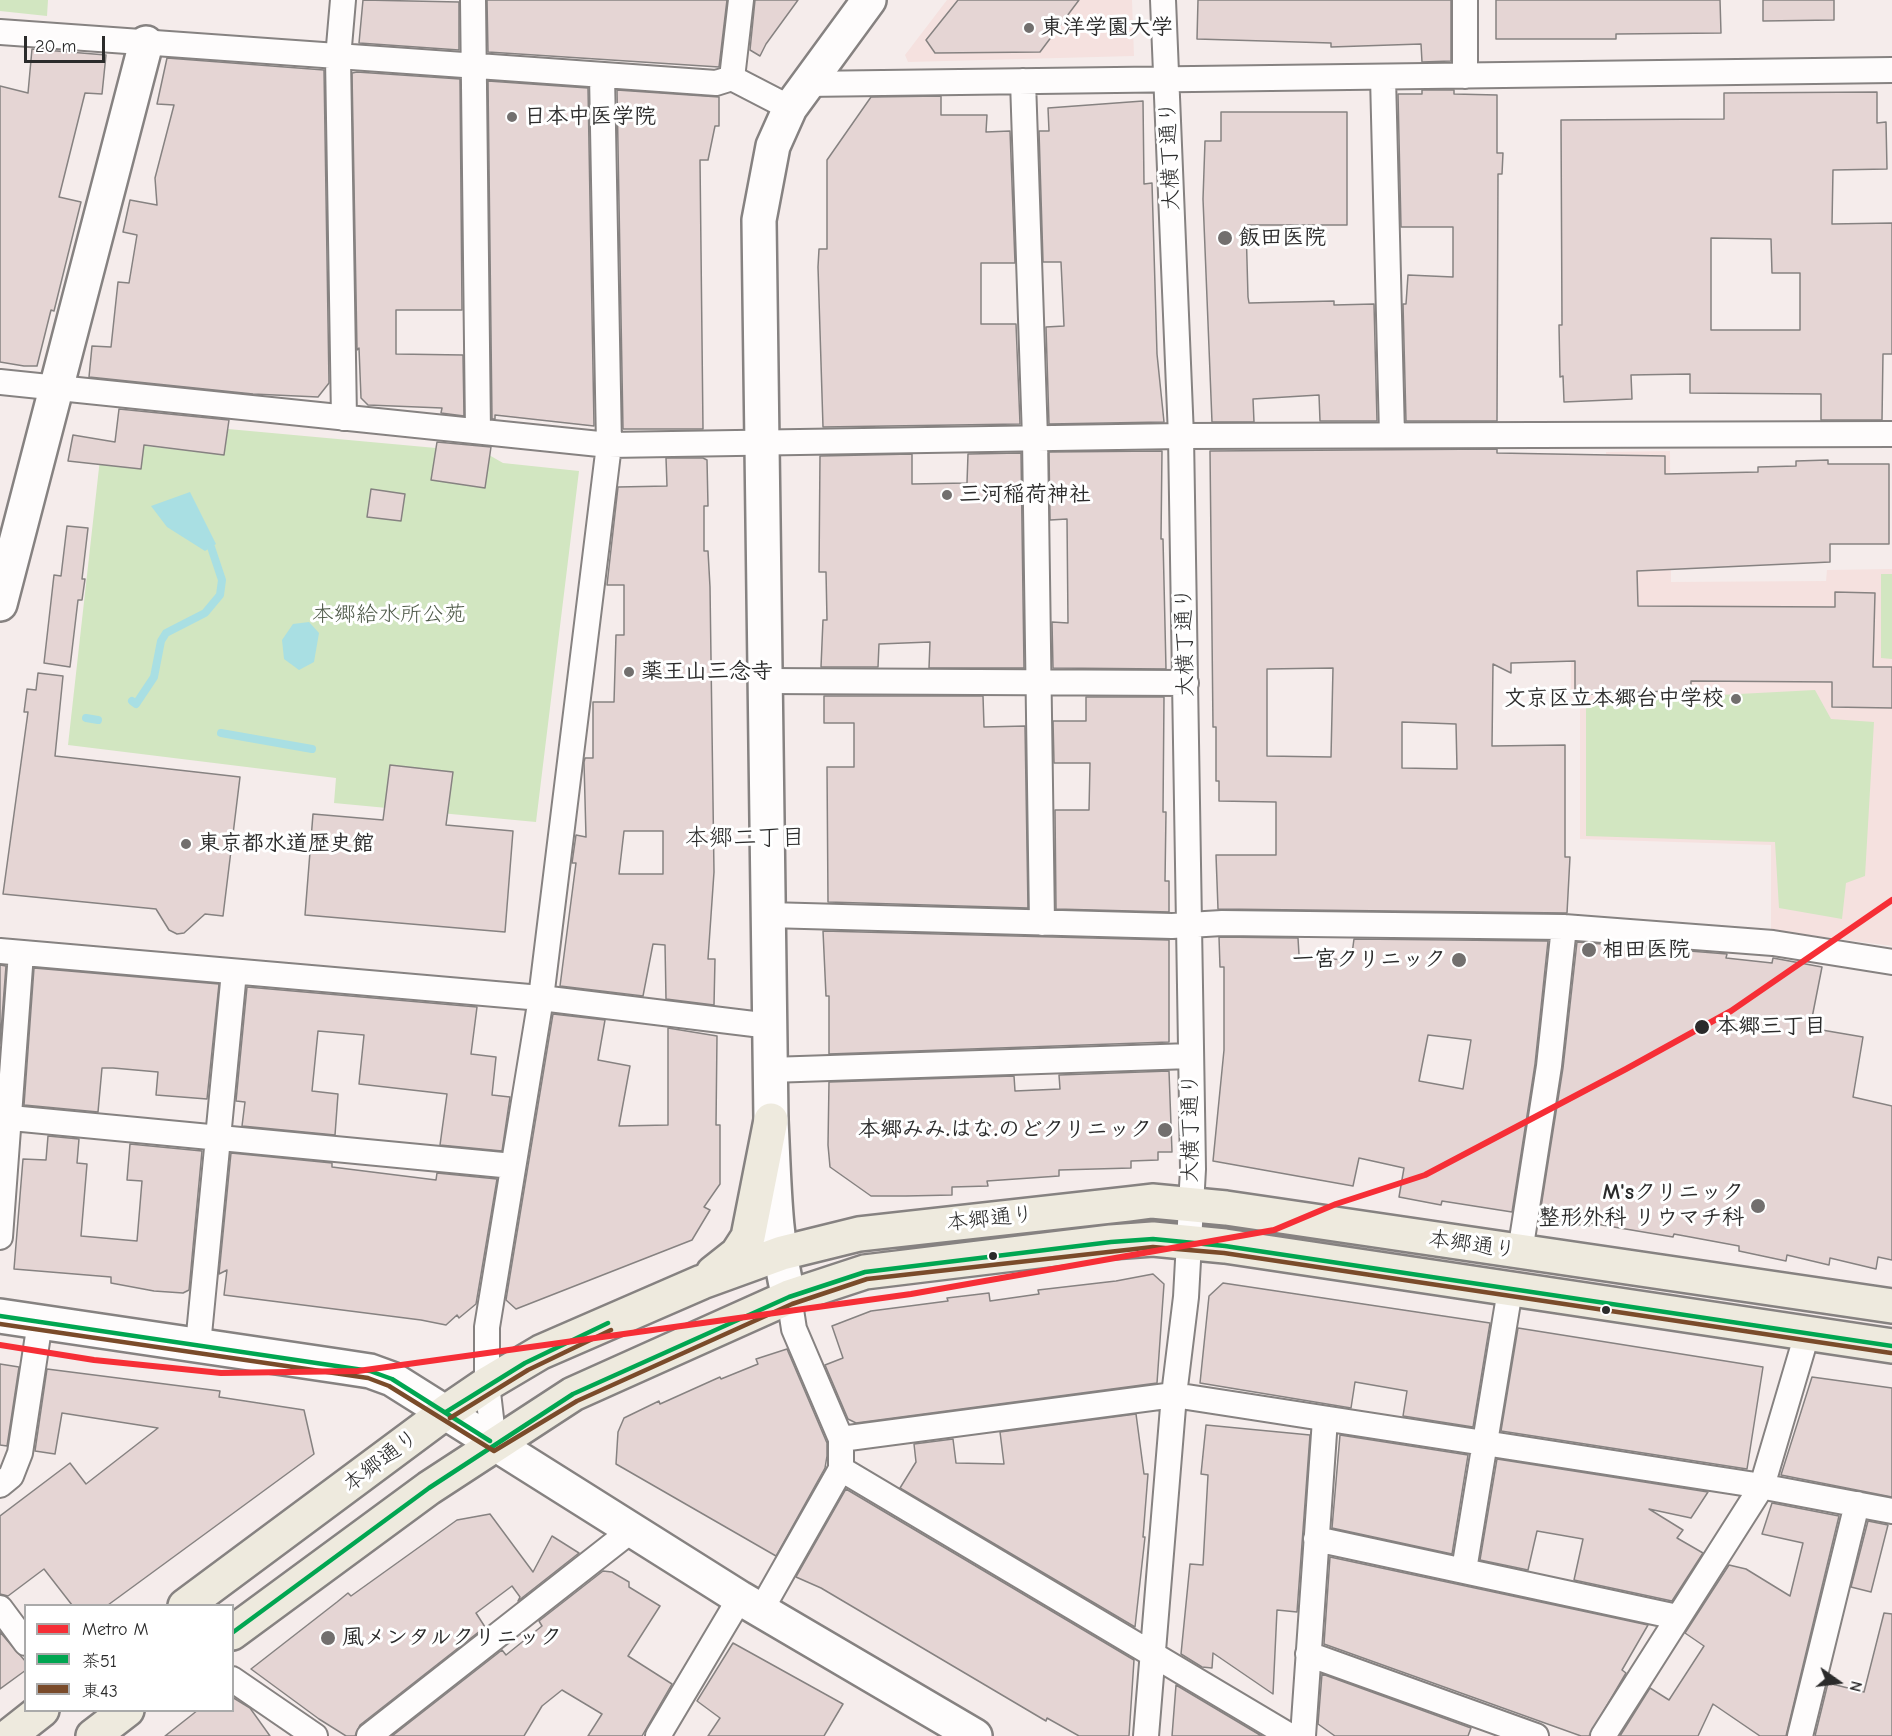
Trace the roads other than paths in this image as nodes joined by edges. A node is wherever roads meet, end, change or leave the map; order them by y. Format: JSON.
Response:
{"nodes":[{"id":1,"x":343,"y":0,"type":"edge"},
{"id":2,"x":473,"y":0,"type":"edge"},
{"id":3,"x":741,"y":0,"type":"edge"},
{"id":4,"x":869,"y":0,"type":"edge"},
{"id":5,"x":1163,"y":0,"type":"edge"},
{"id":6,"x":1465,"y":0,"type":"edge"},
{"id":7,"x":0,"y":32,"type":"edge"},
{"id":8,"x":146,"y":43,"type":"junction"},
{"id":9,"x":338,"y":58,"type":"junction"},
{"id":10,"x":472,"y":66,"type":"junction"},
{"id":11,"x":1892,"y":70,"type":"edge"},
{"id":12,"x":602,"y":75,"type":"junction"},
{"id":13,"x":1465,"y":76,"type":"junction"},
{"id":14,"x":1383,"y":77,"type":"junction"},
{"id":15,"x":732,"y":78,"type":"junction"},
{"id":16,"x":1167,"y":80,"type":"junction"},
{"id":17,"x":1023,"y":81,"type":"junction"},
{"id":18,"x":798,"y":96,"type":"junction"},
{"id":19,"x":0,"y":382,"type":"edge"},
{"id":20,"x":55,"y":390,"type":"junction"},
{"id":21,"x":344,"y":418,"type":"junction"},
{"id":22,"x":478,"y":431,"type":"junction"},
{"id":23,"x":1892,"y":434,"type":"edge"},
{"id":24,"x":1392,"y":435,"type":"junction"},
{"id":25,"x":1181,"y":436,"type":"junction"},
{"id":26,"x":1035,"y":438,"type":"junction"},
{"id":27,"x":762,"y":442,"type":"junction"},
{"id":28,"x":609,"y":445,"type":"junction"},
{"id":29,"x":0,"y":604,"type":"edge"},
{"id":30,"x":765,"y":681,"type":"junction"},
{"id":31,"x":1038,"y":682,"type":"junction"},
{"id":32,"x":1186,"y":683,"type":"junction"},
{"id":33,"x":768,"y":915,"type":"junction"},
{"id":34,"x":1042,"y":923,"type":"junction"},
{"id":35,"x":1189,"y":926,"type":"junction"},
{"id":36,"x":1564,"y":927,"type":"junction"},
{"id":37,"x":10,"y":952,"type":"edge"},
{"id":38,"x":1892,"y":962,"type":"edge"},
{"id":39,"x":234,"y":972,"type":"junction"},
{"id":40,"x":541,"y":998,"type":"junction"},
{"id":41,"x":770,"y":1026,"type":"junction"},
{"id":42,"x":1191,"y":1056,"type":"junction"},
{"id":43,"x":770,"y":1070,"type":"junction"},
{"id":44,"x":4,"y":1118,"type":"edge"},
{"id":45,"x":771,"y":1120,"type":"junction"},
{"id":46,"x":218,"y":1137,"type":"junction"},
{"id":47,"x":513,"y":1166,"type":"junction"},
{"id":48,"x":1191,"y":1204,"type":"junction"},
{"id":49,"x":0,"y":1237,"type":"edge"},
{"id":50,"x":1189,"y":1241,"type":"junction"},
{"id":51,"x":1520,"y":1252,"type":"junction"},
{"id":52,"x":782,"y":1253,"type":"junction"},
{"id":53,"x":702,"y":1281,"type":"junction"},
{"id":54,"x":1510,"y":1290,"type":"junction"},
{"id":55,"x":789,"y":1297,"type":"junction"},
{"id":56,"x":1892,"y":1306,"type":"edge"},
{"id":57,"x":0,"y":1316,"type":"edge"},
{"id":58,"x":40,"y":1322,"type":"junction"},
{"id":59,"x":1807,"y":1334,"type":"junction"},
{"id":60,"x":198,"y":1345,"type":"junction"},
{"id":61,"x":1892,"y":1346,"type":"edge"},
{"id":62,"x":487,"y":1384,"type":"junction"},
{"id":63,"x":1173,"y":1395,"type":"junction"},
{"id":64,"x":446,"y":1412,"type":"junction"},
{"id":65,"x":1325,"y":1419,"type":"junction"},
{"id":66,"x":841,"y":1439,"type":"junction"},
{"id":67,"x":495,"y":1444,"type":"junction"},
{"id":68,"x":1485,"y":1445,"type":"junction"},
{"id":69,"x":841,"y":1469,"type":"junction"},
{"id":70,"x":0,"y":1485,"type":"edge"},
{"id":71,"x":1762,"y":1486,"type":"junction"},
{"id":72,"x":1857,"y":1504,"type":"junction"},
{"id":73,"x":1892,"y":1511,"type":"edge"},
{"id":74,"x":633,"y":1529,"type":"junction"},
{"id":75,"x":1316,"y":1539,"type":"junction"},
{"id":76,"x":1464,"y":1570,"type":"junction"},
{"id":77,"x":186,"y":1604,"type":"edge"},
{"id":78,"x":751,"y":1604,"type":"junction"},
{"id":79,"x":0,"y":1608,"type":"edge"},
{"id":80,"x":1677,"y":1617,"type":"junction"},
{"id":81,"x":234,"y":1632,"type":"edge"},
{"id":82,"x":24,"y":1640,"type":"edge"},
{"id":83,"x":1308,"y":1654,"type":"junction"},
{"id":84,"x":1152,"y":1656,"type":"junction"},
{"id":85,"x":234,"y":1680,"type":"edge"},
{"id":86,"x":39,"y":1712,"type":"edge"},
{"id":87,"x":125,"y":1712,"type":"edge"},
{"id":88,"x":954,"y":1731,"type":"edge"},
{"id":89,"x":9,"y":1736,"type":"edge"},
{"id":90,"x":93,"y":1736,"type":"edge"},
{"id":91,"x":315,"y":1736,"type":"edge"},
{"id":92,"x":369,"y":1736,"type":"edge"},
{"id":93,"x":658,"y":1736,"type":"edge"},
{"id":94,"x":1146,"y":1736,"type":"edge"},
{"id":95,"x":1290,"y":1736,"type":"edge"},
{"id":96,"x":1303,"y":1736,"type":"edge"},
{"id":97,"x":1536,"y":1736,"type":"edge"},
{"id":98,"x":1603,"y":1736,"type":"edge"},
{"id":99,"x":1800,"y":1736,"type":"edge"}],
"edges":[{"from":1,"to":9,"type":"street"},
{"from":2,"to":10,"type":"street"},
{"from":3,"to":15,"type":"street"},
{"from":4,"to":18,"type":"street"},
{"from":5,"to":16,"type":"street","name":"大横丁通り"},
{"from":6,"to":13,"type":"street"},
{"from":7,"to":8,"type":"street"},
{"from":8,"to":9,"type":"street"},
{"from":8,"to":20,"type":"street"},
{"from":9,"to":10,"type":"street"},
{"from":9,"to":21,"type":"street"},
{"from":10,"to":12,"type":"street"},
{"from":10,"to":22,"type":"street"},
{"from":11,"to":13,"type":"street"},
{"from":12,"to":15,"type":"street"},
{"from":12,"to":28,"type":"street"},
{"from":13,"to":14,"type":"street"},
{"from":14,"to":16,"type":"street"},
{"from":14,"to":24,"type":"street"},
{"from":15,"to":18,"type":"street"},
{"from":16,"to":17,"type":"street"},
{"from":16,"to":25,"type":"street","name":"大横丁通り"},
{"from":17,"to":18,"type":"street"},
{"from":17,"to":26,"type":"street"},
{"from":18,"to":27,"type":"street"},
{"from":19,"to":20,"type":"street"},
{"from":20,"to":21,"type":"street"},
{"from":20,"to":29,"type":"street"},
{"from":21,"to":22,"type":"street"},
{"from":22,"to":28,"type":"street"},
{"from":23,"to":24,"type":"street"},
{"from":24,"to":25,"type":"street"},
{"from":25,"to":26,"type":"street"},
{"from":25,"to":32,"type":"street","name":"大横丁通り"},
{"from":26,"to":27,"type":"street"},
{"from":26,"to":31,"type":"street"},
{"from":27,"to":28,"type":"street"},
{"from":27,"to":30,"type":"street"},
{"from":28,"to":40,"type":"street"},
{"from":30,"to":31,"type":"street"},
{"from":30,"to":33,"type":"street"},
{"from":31,"to":32,"type":"street"},
{"from":31,"to":34,"type":"street"},
{"from":32,"to":35,"type":"street","name":"大横丁通り"},
{"from":33,"to":34,"type":"street"},
{"from":33,"to":41,"type":"street"},
{"from":34,"to":35,"type":"street"},
{"from":35,"to":36,"type":"street"},
{"from":35,"to":42,"type":"street","name":"大横丁通り"},
{"from":36,"to":38,"type":"street"},
{"from":36,"to":51,"type":"street"},
{"from":37,"to":39,"type":"street"},
{"from":37,"to":44,"type":"street"},
{"from":39,"to":40,"type":"street"},
{"from":39,"to":46,"type":"street"},
{"from":40,"to":41,"type":"street"},
{"from":40,"to":47,"type":"street"},
{"from":41,"to":43,"type":"street"},
{"from":42,"to":43,"type":"street"},
{"from":42,"to":48,"type":"street","name":"大横丁通り"},
{"from":43,"to":45,"type":"street"},
{"from":44,"to":46,"type":"street"},
{"from":44,"to":49,"type":"street"},
{"from":45,"to":52,"type":"street"},
{"from":45,"to":53,"type":"highway"},
{"from":46,"to":47,"type":"street"},
{"from":46,"to":60,"type":"street"},
{"from":47,"to":62,"type":"street"},
{"from":48,"to":50,"type":"street","name":"大横丁通り"},
{"from":48,"to":51,"type":"highway","name":"本郷通り"},
{"from":48,"to":52,"type":"highway","name":"本郷通り"},
{"from":50,"to":54,"type":"highway","name":"本郷通り"},
{"from":50,"to":55,"type":"highway","name":"本郷通り"},
{"from":50,"to":63,"type":"street","name":"大横丁通り"},
{"from":51,"to":56,"type":"highway","name":"本郷通り"},
{"from":52,"to":53,"type":"highway","name":"本郷通り"},
{"from":52,"to":55,"type":"street"},
{"from":53,"to":62,"type":"highway","name":"本郷通り"},
{"from":54,"to":59,"type":"highway","name":"本郷通り"},
{"from":54,"to":68,"type":"street"},
{"from":55,"to":66,"type":"street"},
{"from":55,"to":67,"type":"highway","name":"本郷通り"},
{"from":57,"to":58,"type":"street"},
{"from":58,"to":60,"type":"street"},
{"from":58,"to":70,"type":"street"},
{"from":59,"to":61,"type":"highway","name":"本郷通り"},
{"from":59,"to":71,"type":"street"},
{"from":60,"to":64,"type":"street"},
{"from":62,"to":64,"type":"highway","name":"本郷通り"},
{"from":62,"to":67,"type":"street"},
{"from":63,"to":65,"type":"street"},
{"from":63,"to":66,"type":"street"},
{"from":63,"to":84,"type":"street","name":"大横丁通り"},
{"from":64,"to":67,"type":"street"},
{"from":64,"to":77,"type":"highway","name":"本郷通り"},
{"from":65,"to":68,"type":"street"},
{"from":65,"to":75,"type":"street"},
{"from":66,"to":69,"type":"street"},
{"from":67,"to":74,"type":"street"},
{"from":67,"to":81,"type":"highway","name":"本郷通り"},
{"from":68,"to":71,"type":"street"},
{"from":68,"to":76,"type":"street"},
{"from":69,"to":78,"type":"street"},
{"from":69,"to":84,"type":"street"},
{"from":71,"to":72,"type":"street"},
{"from":71,"to":80,"type":"street"},
{"from":72,"to":73,"type":"street"},
{"from":72,"to":99,"type":"street"},
{"from":74,"to":78,"type":"street"},
{"from":74,"to":92,"type":"street"},
{"from":75,"to":76,"type":"street"},
{"from":75,"to":83,"type":"street"},
{"from":76,"to":80,"type":"street"},
{"from":78,"to":88,"type":"street"},
{"from":78,"to":93,"type":"street"},
{"from":79,"to":82,"type":"street"},
{"from":80,"to":98,"type":"street"},
{"from":83,"to":96,"type":"street"},
{"from":83,"to":97,"type":"street"},
{"from":84,"to":94,"type":"street","name":"大横丁通り"},
{"from":84,"to":95,"type":"street"},
{"from":85,"to":91,"type":"street"},
{"from":86,"to":89,"type":"highway"},
{"from":87,"to":90,"type":"highway"}]}
